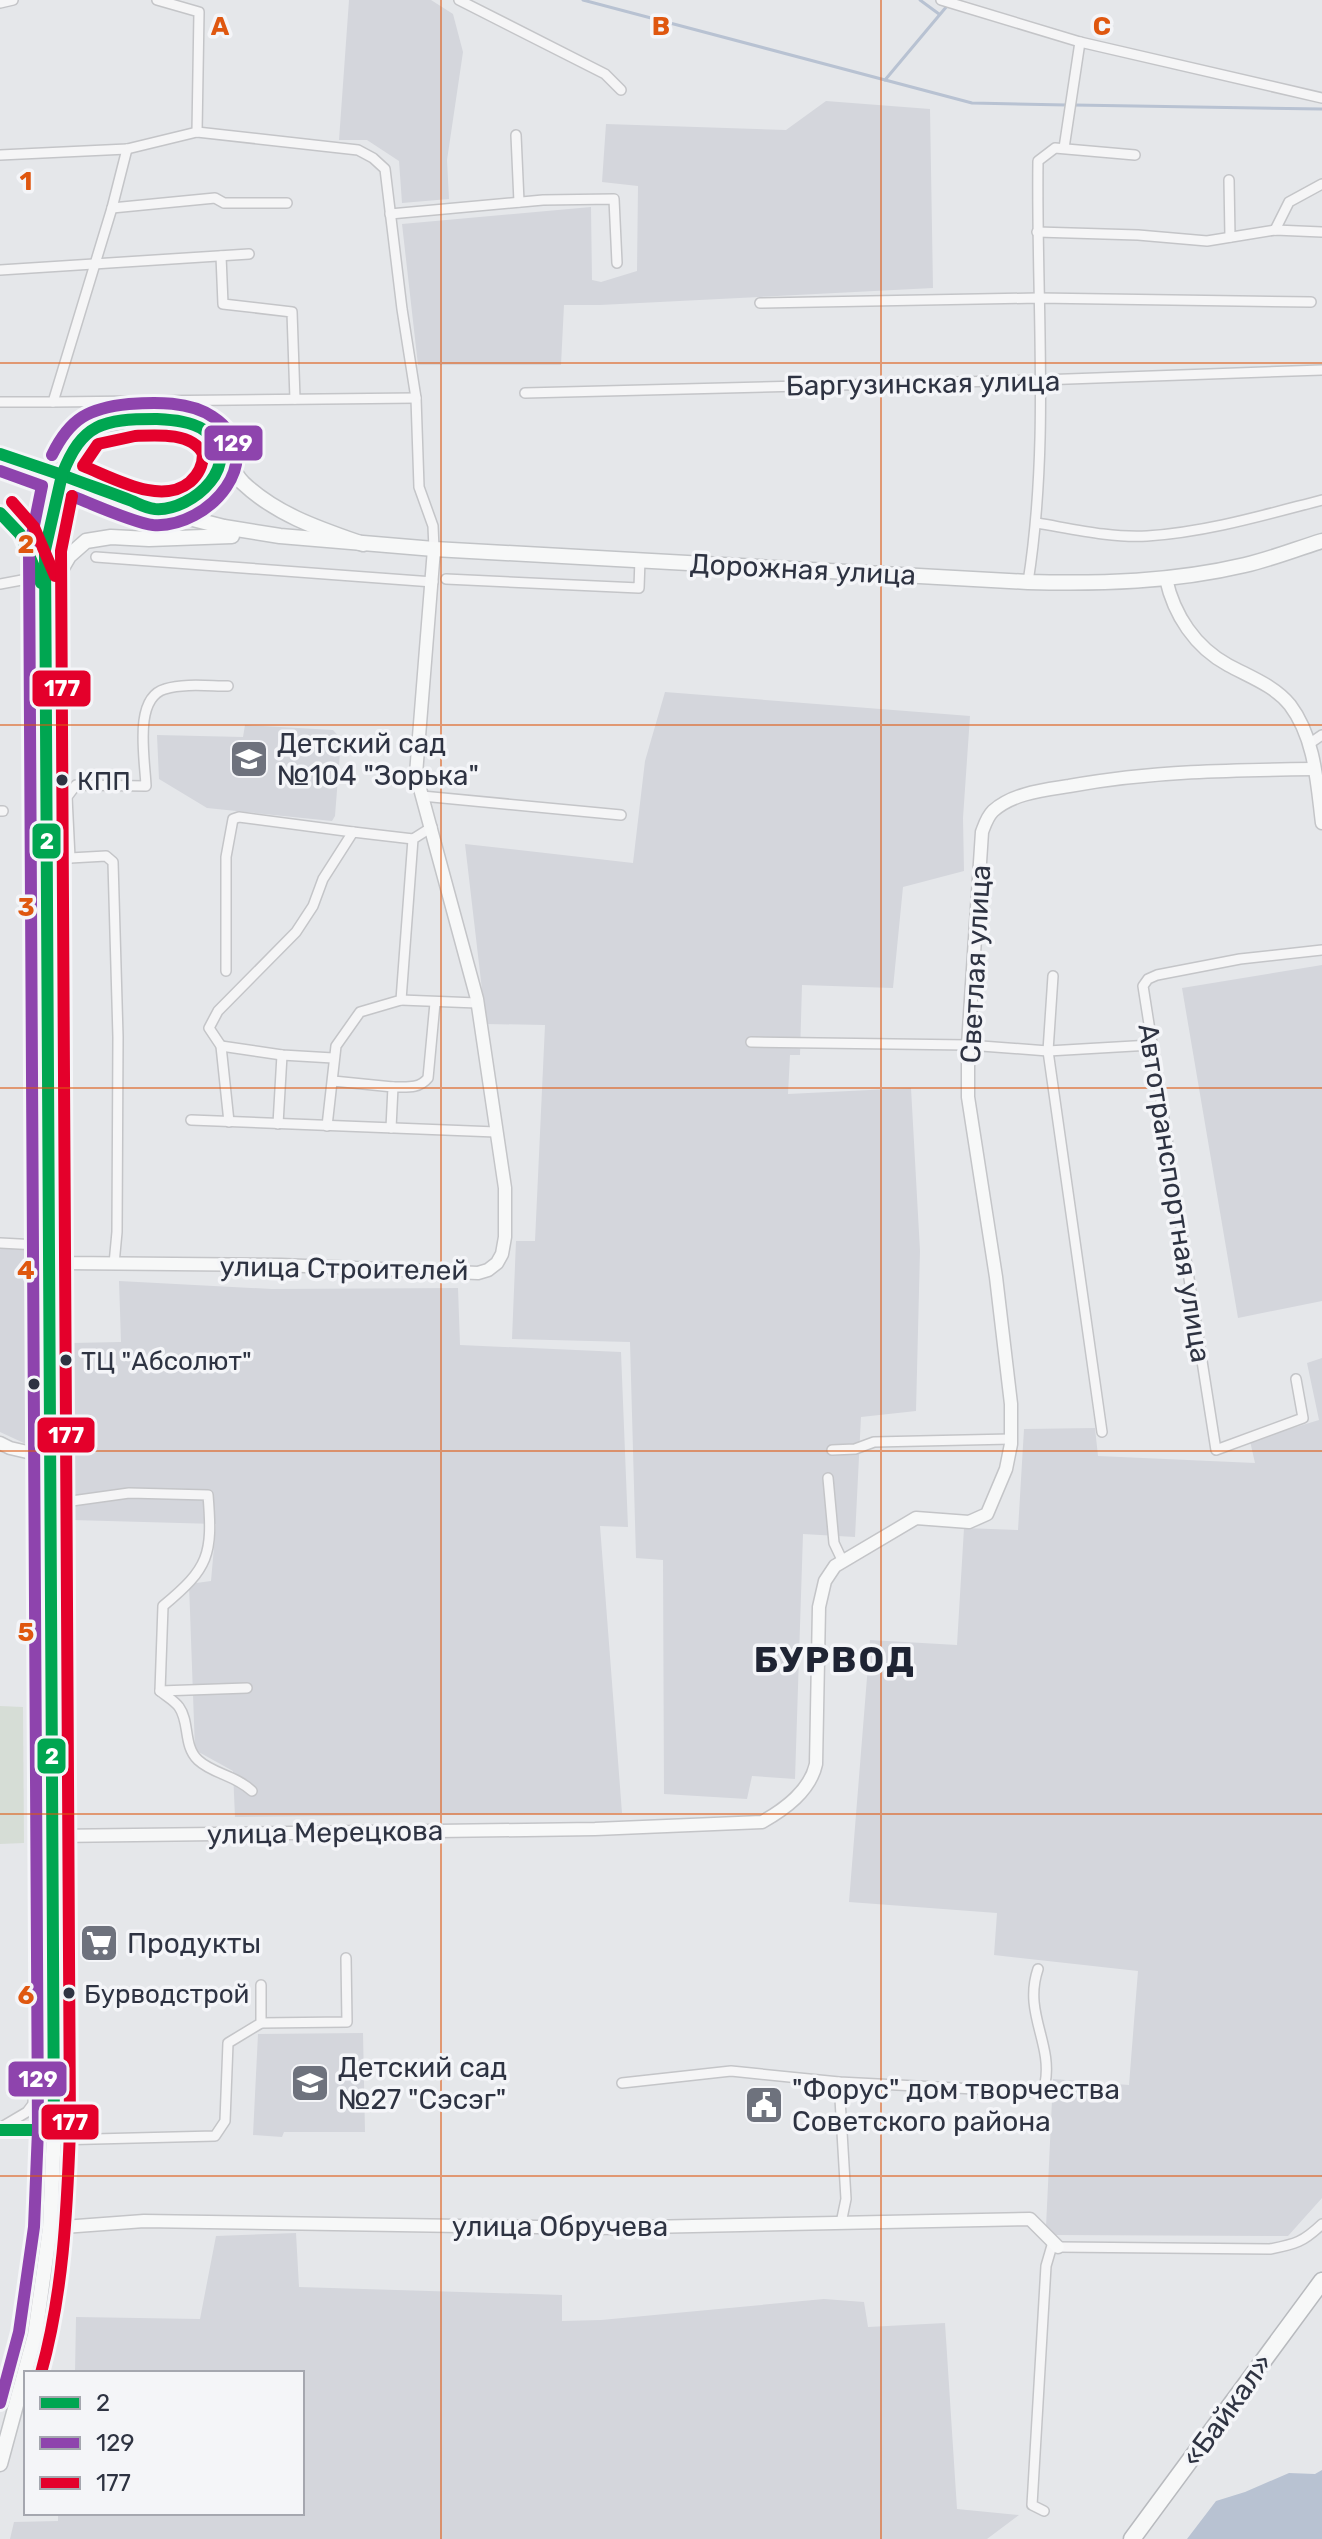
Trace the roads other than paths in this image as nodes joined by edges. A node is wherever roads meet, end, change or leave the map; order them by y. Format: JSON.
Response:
{"nodes":[{"id":1,"x":13,"y":0,"type":"edge"},
{"id":2,"x":157,"y":0,"type":"edge"},
{"id":3,"x":199,"y":0,"type":"edge"},
{"id":4,"x":459,"y":0,"type":"edge"},
{"id":5,"x":941,"y":0,"type":"edge"},
{"id":6,"x":0,"y":3,"type":"edge"},
{"id":7,"x":199,"y":12,"type":"junction"},
{"id":8,"x":1080,"y":42,"type":"junction"},
{"id":9,"x":621,"y":90,"type":"dead end"},
{"id":10,"x":1322,"y":98,"type":"edge"},
{"id":11,"x":197,"y":132,"type":"junction"},
{"id":12,"x":516,"y":135,"type":"dead end"},
{"id":13,"x":1064,"y":148,"type":"junction"},
{"id":14,"x":127,"y":149,"type":"junction"},
{"id":15,"x":0,"y":155,"type":"edge"},
{"id":16,"x":1135,"y":155,"type":"dead end"},
{"id":17,"x":1229,"y":180,"type":"dead end"},
{"id":18,"x":1322,"y":184,"type":"edge"},
{"id":19,"x":519,"y":202,"type":"junction"},
{"id":20,"x":287,"y":203,"type":"dead end"},
{"id":21,"x":112,"y":208,"type":"junction"},
{"id":22,"x":390,"y":214,"type":"junction"},
{"id":23,"x":1275,"y":230,"type":"junction"},
{"id":24,"x":1037,"y":232,"type":"junction"},
{"id":25,"x":1322,"y":232,"type":"edge"},
{"id":26,"x":1230,"y":237,"type":"junction"},
{"id":27,"x":249,"y":254,"type":"dead end"},
{"id":28,"x":221,"y":256,"type":"junction"},
{"id":29,"x":617,"y":263,"type":"dead end"},
{"id":30,"x":94,"y":264,"type":"junction"},
{"id":31,"x":0,"y":270,"type":"edge"},
{"id":32,"x":1038,"y":298,"type":"junction"},
{"id":33,"x":1311,"y":302,"type":"dead end"},
{"id":34,"x":760,"y":303,"type":"dead end"},
{"id":35,"x":1322,"y":370,"type":"edge"},
{"id":36,"x":1040,"y":380,"type":"junction"},
{"id":37,"x":525,"y":393,"type":"dead end"},
{"id":38,"x":416,"y":398,"type":"junction"},
{"id":39,"x":295,"y":399,"type":"junction"},
{"id":40,"x":0,"y":402,"type":"edge"},
{"id":41,"x":53,"y":402,"type":"junction"},
{"id":42,"x":216,"y":442,"type":"junction"},
{"id":43,"x":0,"y":454,"type":"edge"},
{"id":44,"x":0,"y":465,"type":"edge"},
{"id":45,"x":60,"y":481,"type":"junction"},
{"id":46,"x":1322,"y":500,"type":"edge"},
{"id":47,"x":154,"y":509,"type":"junction"},
{"id":48,"x":0,"y":513,"type":"edge"},
{"id":49,"x":1037,"y":523,"type":"junction"},
{"id":50,"x":232,"y":536,"type":"junction"},
{"id":51,"x":280,"y":536,"type":"junction"},
{"id":52,"x":1322,"y":541,"type":"edge"},
{"id":53,"x":363,"y":544,"type":"junction"},
{"id":54,"x":434,"y":549,"type":"junction"},
{"id":55,"x":96,"y":557,"type":"dead end"},
{"id":56,"x":640,"y":559,"type":"junction"},
{"id":57,"x":38,"y":577,"type":"junction"},
{"id":58,"x":1166,"y":579,"type":"junction"},
{"id":59,"x":440,"y":580,"type":"junction"},
{"id":60,"x":1028,"y":582,"type":"junction"},
{"id":61,"x":0,"y":584,"type":"edge"},
{"id":62,"x":46,"y":596,"type":"junction"},
{"id":63,"x":228,"y":686,"type":"dead end"},
{"id":64,"x":1322,"y":735,"type":"edge"},
{"id":65,"x":1309,"y":744,"type":"junction"},
{"id":66,"x":1314,"y":769,"type":"junction"},
{"id":67,"x":422,"y":796,"type":"junction"},
{"id":68,"x":1321,"y":803,"type":"edge"},
{"id":69,"x":621,"y":815,"type":"dead end"},
{"id":70,"x":1322,"y":823,"type":"edge"},
{"id":71,"x":432,"y":827,"type":"junction"},
{"id":72,"x":353,"y":832,"type":"junction"},
{"id":73,"x":413,"y":839,"type":"junction"},
{"id":74,"x":47,"y":858,"type":"junction"},
{"id":75,"x":70,"y":858,"type":"junction"},
{"id":76,"x":1322,"y":950,"type":"edge"},
{"id":77,"x":226,"y":971,"type":"dead end"},
{"id":78,"x":1053,"y":976,"type":"dead end"},
{"id":79,"x":401,"y":1000,"type":"junction"},
{"id":80,"x":435,"y":1003,"type":"junction"},
{"id":81,"x":477,"y":1003,"type":"junction"},
{"id":82,"x":751,"y":1042,"type":"dead end"},
{"id":83,"x":968,"y":1045,"type":"junction"},
{"id":84,"x":1151,"y":1045,"type":"junction"},
{"id":85,"x":221,"y":1046,"type":"junction"},
{"id":86,"x":1048,"y":1051,"type":"junction"},
{"id":87,"x":282,"y":1055,"type":"junction"},
{"id":88,"x":333,"y":1058,"type":"junction"},
{"id":89,"x":333,"y":1081,"type":"junction"},
{"id":90,"x":393,"y":1087,"type":"junction"},
{"id":91,"x":191,"y":1120,"type":"dead end"},
{"id":92,"x":229,"y":1122,"type":"junction"},
{"id":93,"x":278,"y":1124,"type":"junction"},
{"id":94,"x":327,"y":1126,"type":"junction"},
{"id":95,"x":391,"y":1128,"type":"junction"},
{"id":96,"x":496,"y":1132,"type":"junction"},
{"id":97,"x":0,"y":1243,"type":"edge"},
{"id":98,"x":50,"y":1253,"type":"junction"},
{"id":99,"x":114,"y":1264,"type":"junction"},
{"id":100,"x":1296,"y":1379,"type":"dead end"},
{"id":101,"x":1102,"y":1432,"type":"dead end"},
{"id":102,"x":1011,"y":1442,"type":"junction"},
{"id":103,"x":0,"y":1443,"type":"edge"},
{"id":104,"x":832,"y":1450,"type":"dead end"},
{"id":105,"x":49,"y":1457,"type":"junction"},
{"id":106,"x":828,"y":1478,"type":"dead end"},
{"id":107,"x":50,"y":1504,"type":"junction"},
{"id":108,"x":843,"y":1562,"type":"junction"},
{"id":109,"x":247,"y":1688,"type":"dead end"},
{"id":110,"x":160,"y":1691,"type":"junction"},
{"id":111,"x":252,"y":1791,"type":"dead end"},
{"id":112,"x":54,"y":1836,"type":"junction"},
{"id":113,"x":346,"y":1958,"type":"dead end"},
{"id":114,"x":1038,"y":1969,"type":"dead end"},
{"id":115,"x":261,"y":1985,"type":"dead end"},
{"id":116,"x":55,"y":1993,"type":"junction"},
{"id":117,"x":261,"y":2023,"type":"junction"},
{"id":118,"x":839,"y":2082,"type":"junction"},
{"id":119,"x":622,"y":2083,"type":"dead end"},
{"id":120,"x":0,"y":2129,"type":"edge"},
{"id":121,"x":54,"y":2135,"type":"junction"},
{"id":122,"x":841,"y":2223,"type":"junction"},
{"id":123,"x":1322,"y":2224,"type":"edge"},
{"id":124,"x":50,"y":2228,"type":"junction"},
{"id":125,"x":1055,"y":2244,"type":"junction"},
{"id":126,"x":1322,"y":2281,"type":"edge"},
{"id":127,"x":25,"y":2371,"type":"edge"},
{"id":128,"x":24,"y":2376,"type":"edge"},
{"id":129,"x":0,"y":2464,"type":"edge"},
{"id":130,"x":1044,"y":2511,"type":"dead end"},
{"id":131,"x":1132,"y":2539,"type":"edge"}],
"edges":[{"from":1,"to":6,"type":"street"},
{"from":2,"to":7,"type":"street"},
{"from":3,"to":7,"type":"street"},
{"from":4,"to":9,"type":"street"},
{"from":5,"to":8,"type":"street"},
{"from":7,"to":11,"type":"street"},
{"from":8,"to":10,"type":"street"},
{"from":8,"to":13,"type":"street"},
{"from":11,"to":14,"type":"street"},
{"from":11,"to":22,"type":"street"},
{"from":12,"to":19,"type":"street"},
{"from":13,"to":16,"type":"street"},
{"from":13,"to":24,"type":"street"},
{"from":14,"to":15,"type":"street"},
{"from":14,"to":21,"type":"street"},
{"from":17,"to":26,"type":"street"},
{"from":18,"to":23,"type":"street"},
{"from":19,"to":22,"type":"street"},
{"from":19,"to":29,"type":"street"},
{"from":20,"to":21,"type":"street"},
{"from":21,"to":30,"type":"street"},
{"from":22,"to":38,"type":"street"},
{"from":23,"to":25,"type":"street"},
{"from":23,"to":26,"type":"street"},
{"from":24,"to":26,"type":"street"},
{"from":24,"to":32,"type":"street"},
{"from":27,"to":28,"type":"street"},
{"from":28,"to":30,"type":"street"},
{"from":28,"to":39,"type":"street"},
{"from":30,"to":31,"type":"street"},
{"from":30,"to":41,"type":"street"},
{"from":32,"to":33,"type":"street"},
{"from":32,"to":34,"type":"street"},
{"from":32,"to":36,"type":"street"},
{"from":35,"to":36,"type":"street","name":"Баргузинская улица"},
{"from":36,"to":37,"type":"street","name":"Баргузинская улица"},
{"from":36,"to":49,"type":"street"},
{"from":38,"to":39,"type":"street"},
{"from":38,"to":54,"type":"street"},
{"from":39,"to":41,"type":"street"},
{"from":40,"to":41,"type":"street"},
{"from":42,"to":47,"type":"main road"},
{"from":42,"to":53,"type":"main road"},
{"from":42,"to":62,"type":"main road"},
{"from":43,"to":45,"type":"main road"},
{"from":44,"to":45,"type":"main road"},
{"from":45,"to":47,"type":"main road","name":"Дорожная улица"},
{"from":45,"to":50,"type":"main road","name":"Дорожная улица"},
{"from":46,"to":49,"type":"street"},
{"from":47,"to":51,"type":"main road","name":"Дорожная улица"},
{"from":48,"to":57,"type":"main road"},
{"from":49,"to":60,"type":"street"},
{"from":50,"to":51,"type":"main road","name":"Дорожная улица"},
{"from":50,"to":62,"type":"main road"},
{"from":51,"to":53,"type":"main road","name":"Дорожная улица"},
{"from":52,"to":58,"type":"main road","name":"Дорожная улица"},
{"from":53,"to":54,"type":"main road","name":"Дорожная улица"},
{"from":54,"to":56,"type":"main road","name":"Дорожная улица"},
{"from":54,"to":59,"type":"street","name":"улица Строителей"},
{"from":55,"to":59,"type":"street"},
{"from":56,"to":59,"type":"street"},
{"from":56,"to":60,"type":"main road","name":"Дорожная улица"},
{"from":57,"to":61,"type":"street"},
{"from":57,"to":62,"type":"main road"},
{"from":58,"to":60,"type":"main road","name":"Дорожная улица"},
{"from":58,"to":65,"type":"street"},
{"from":59,"to":67,"type":"street","name":"улица Строителей"},
{"from":62,"to":74,"type":"main road"},
{"from":63,"to":75,"type":"street"},
{"from":64,"to":65,"type":"street"},
{"from":65,"to":66,"type":"street"},
{"from":66,"to":68,"type":"street"},
{"from":66,"to":83,"type":"street","name":"Светлая улица"},
{"from":67,"to":69,"type":"street"},
{"from":67,"to":71,"type":"street","name":"улица Строителей"},
{"from":68,"to":70,"type":"street"},
{"from":71,"to":73,"type":"street"},
{"from":71,"to":81,"type":"street","name":"улица Строителей"},
{"from":72,"to":73,"type":"street"},
{"from":72,"to":77,"type":"street"},
{"from":72,"to":85,"type":"street"},
{"from":73,"to":79,"type":"street"},
{"from":74,"to":75,"type":"street"},
{"from":74,"to":98,"type":"main road"},
{"from":75,"to":99,"type":"street"},
{"from":76,"to":84,"type":"street","name":"Автотранспортная улица"},
{"from":78,"to":86,"type":"street"},
{"from":79,"to":80,"type":"street"},
{"from":79,"to":88,"type":"street"},
{"from":80,"to":81,"type":"street"},
{"from":80,"to":90,"type":"street"},
{"from":81,"to":96,"type":"street","name":"улица Строителей"},
{"from":82,"to":83,"type":"street"},
{"from":83,"to":86,"type":"street"},
{"from":83,"to":102,"type":"street","name":"Светлая улица"},
{"from":84,"to":86,"type":"street"},
{"from":84,"to":100,"type":"street","name":"Автотранспортная улица"},
{"from":85,"to":87,"type":"street"},
{"from":85,"to":92,"type":"street"},
{"from":86,"to":101,"type":"street"},
{"from":87,"to":88,"type":"street"},
{"from":87,"to":93,"type":"street"},
{"from":88,"to":89,"type":"street"},
{"from":89,"to":90,"type":"street"},
{"from":89,"to":94,"type":"street"},
{"from":90,"to":95,"type":"street"},
{"from":91,"to":92,"type":"street"},
{"from":92,"to":93,"type":"street"},
{"from":93,"to":94,"type":"street"},
{"from":94,"to":95,"type":"street"},
{"from":95,"to":96,"type":"street"},
{"from":96,"to":99,"type":"street","name":"улица Строителей"},
{"from":97,"to":98,"type":"street"},
{"from":98,"to":99,"type":"street","name":"улица Строителей"},
{"from":98,"to":105,"type":"main road"},
{"from":102,"to":104,"type":"street"},
{"from":102,"to":108,"type":"street","name":"Светлая улица"},
{"from":103,"to":105,"type":"street"},
{"from":105,"to":107,"type":"main road"},
{"from":106,"to":108,"type":"street"},
{"from":107,"to":110,"type":"street"},
{"from":107,"to":112,"type":"main road"},
{"from":108,"to":112,"type":"street","name":"улица Мерецкова"},
{"from":109,"to":110,"type":"street"},
{"from":110,"to":111,"type":"street"},
{"from":112,"to":116,"type":"main road"},
{"from":113,"to":117,"type":"street"},
{"from":114,"to":118,"type":"street"},
{"from":115,"to":117,"type":"street"},
{"from":116,"to":120,"type":"street"},
{"from":116,"to":121,"type":"main road"},
{"from":117,"to":121,"type":"street"},
{"from":118,"to":119,"type":"street"},
{"from":118,"to":122,"type":"street"},
{"from":120,"to":121,"type":"street"},
{"from":121,"to":124,"type":"main road"},
{"from":122,"to":124,"type":"street","name":"улица Обручева"},
{"from":122,"to":125,"type":"street","name":"улица Обручева"},
{"from":123,"to":125,"type":"street"},
{"from":124,"to":127,"type":"main road"},
{"from":125,"to":130,"type":"street"},
{"from":126,"to":131,"type":"highway","name":"«Байкал»"},
{"from":128,"to":129,"type":"main road"}]}
